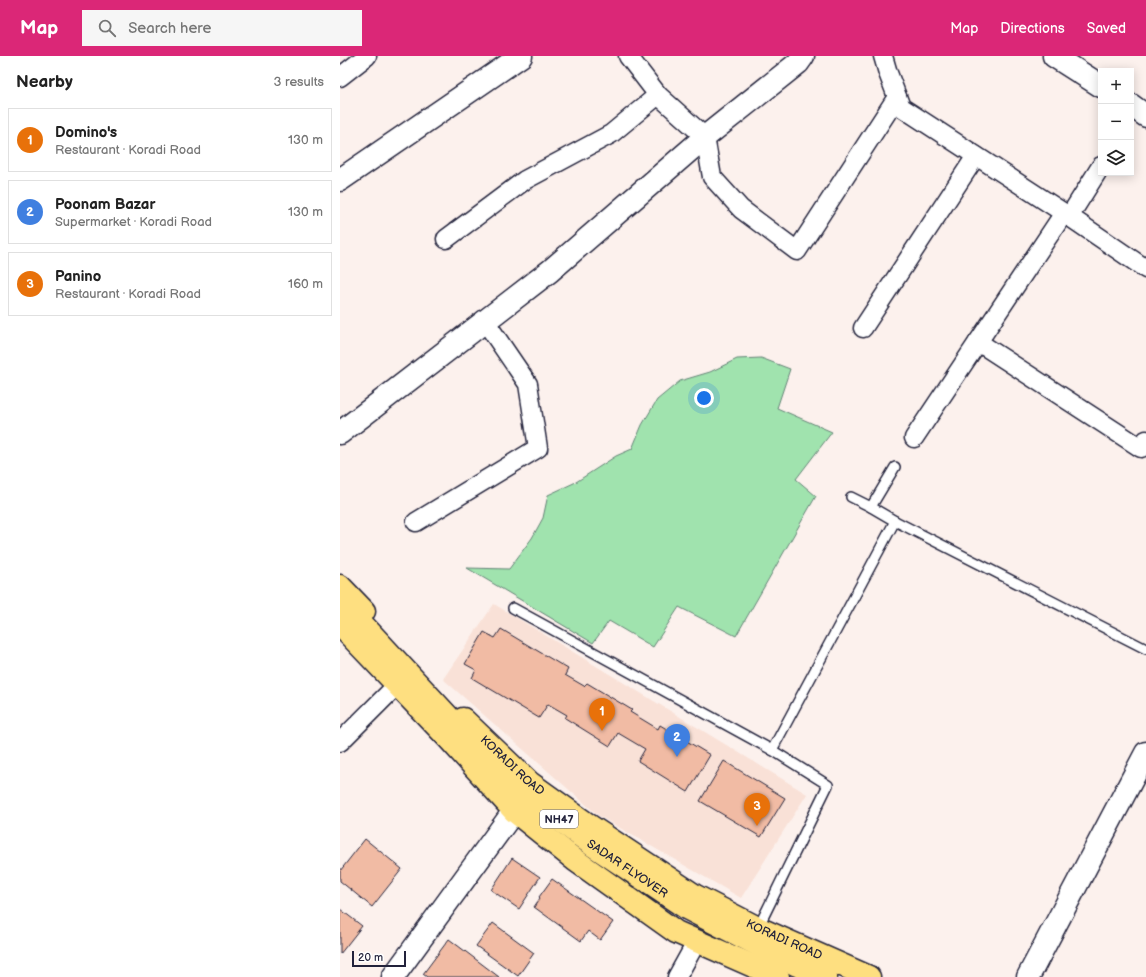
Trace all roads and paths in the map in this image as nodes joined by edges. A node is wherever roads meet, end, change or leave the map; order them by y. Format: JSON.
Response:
{"nodes":[{"id":1,"x":367,"y":56,"type":"edge"},
{"id":2,"x":520,"y":56,"type":"edge"},
{"id":3,"x":628,"y":56,"type":"edge"},
{"id":4,"x":803,"y":56,"type":"edge"},
{"id":5,"x":883,"y":56,"type":"edge"},
{"id":6,"x":1054,"y":56,"type":"edge"},
{"id":7,"x":340,"y":77,"type":"edge"},
{"id":8,"x":1098,"y":84,"type":"edge"},
{"id":9,"x":658,"y":95,"type":"junction"},
{"id":10,"x":897,"y":97,"type":"junction"},
{"id":11,"x":705,"y":137,"type":"junction"},
{"id":12,"x":976,"y":156,"type":"junction"},
{"id":13,"x":1098,"y":170,"type":"edge"},
{"id":14,"x":340,"y":180,"type":"edge"},
{"id":15,"x":1066,"y":215,"type":"junction"},
{"id":16,"x":446,"y":239,"type":"dead end"},
{"id":17,"x":1146,"y":269,"type":"edge"},
{"id":18,"x":485,"y":321,"type":"junction"},
{"id":19,"x":863,"y":328,"type":"dead end"},
{"id":20,"x":978,"y":342,"type":"junction"},
{"id":21,"x":340,"y":433,"type":"edge"},
{"id":22,"x":914,"y":438,"type":"dead end"},
{"id":23,"x":1146,"y":440,"type":"edge"},
{"id":24,"x":895,"y":467,"type":"dead end"},
{"id":25,"x":851,"y":497,"type":"dead end"},
{"id":26,"x":871,"y":507,"type":"junction"},
{"id":27,"x":895,"y":521,"type":"junction"},
{"id":28,"x":416,"y":522,"type":"dead end"},
{"id":29,"x":340,"y":586,"type":"edge"},
{"id":30,"x":340,"y":600,"type":"edge"},
{"id":31,"x":513,"y":608,"type":"dead end"},
{"id":32,"x":340,"y":613,"type":"edge"},
{"id":33,"x":340,"y":625,"type":"edge"},
{"id":34,"x":1146,"y":649,"type":"edge"},
{"id":35,"x":397,"y":685,"type":"junction"},
{"id":36,"x":340,"y":742,"type":"edge"},
{"id":37,"x":772,"y":750,"type":"junction"},
{"id":38,"x":1146,"y":753,"type":"edge"},
{"id":39,"x":514,"y":811,"type":"junction"},
{"id":40,"x":758,"y":928,"type":"junction"},
{"id":41,"x":697,"y":941,"type":"junction"},
{"id":42,"x":772,"y":976,"type":"edge"},
{"id":43,"x":393,"y":977,"type":"edge"},
{"id":44,"x":677,"y":977,"type":"edge"},
{"id":45,"x":804,"y":977,"type":"edge"},
{"id":46,"x":826,"y":977,"type":"edge"},
{"id":47,"x":869,"y":977,"type":"edge"},
{"id":48,"x":1028,"y":977,"type":"edge"}],
"edges":[{"from":1,"to":7,"type":"street"},
{"from":2,"to":14,"type":"street"},
{"from":3,"to":9,"type":"street"},
{"from":4,"to":11,"type":"street"},
{"from":5,"to":10,"type":"street"},
{"from":6,"to":8,"type":"street"},
{"from":9,"to":11,"type":"street"},
{"from":9,"to":16,"type":"street"},
{"from":10,"to":11,"type":"street"},
{"from":10,"to":12,"type":"street"},
{"from":11,"to":18,"type":"street"},
{"from":12,"to":15,"type":"street"},
{"from":12,"to":19,"type":"street"},
{"from":13,"to":15,"type":"street"},
{"from":15,"to":17,"type":"street"},
{"from":15,"to":20,"type":"street"},
{"from":18,"to":21,"type":"street"},
{"from":18,"to":28,"type":"street"},
{"from":20,"to":22,"type":"street"},
{"from":20,"to":23,"type":"street"},
{"from":24,"to":26,"type":"lane"},
{"from":25,"to":26,"type":"lane"},
{"from":26,"to":27,"type":"lane"},
{"from":27,"to":34,"type":"lane"},
{"from":27,"to":37,"type":"lane"},
{"from":29,"to":40,"type":"main road","name":"KORADI ROAD"},
{"from":30,"to":46,"type":"main road","name":"SADAR FLYOVER","number":"NH47"},
{"from":31,"to":37,"type":"lane"},
{"from":32,"to":45,"type":"main road","name":"SADAR FLYOVER","number":"NH47"},
{"from":33,"to":35,"type":"main road","number":"NH47"},
{"from":35,"to":36,"type":"street"},
{"from":35,"to":39,"type":"main road","number":"NH47"},
{"from":37,"to":40,"type":"lane"},
{"from":38,"to":48,"type":"street"},
{"from":39,"to":41,"type":"main road","number":"NH47"},
{"from":39,"to":43,"type":"street"},
{"from":40,"to":47,"type":"main road","name":"KORADI ROAD"},
{"from":41,"to":42,"type":"main road","number":"NH47"},
{"from":41,"to":44,"type":"street"}]}
